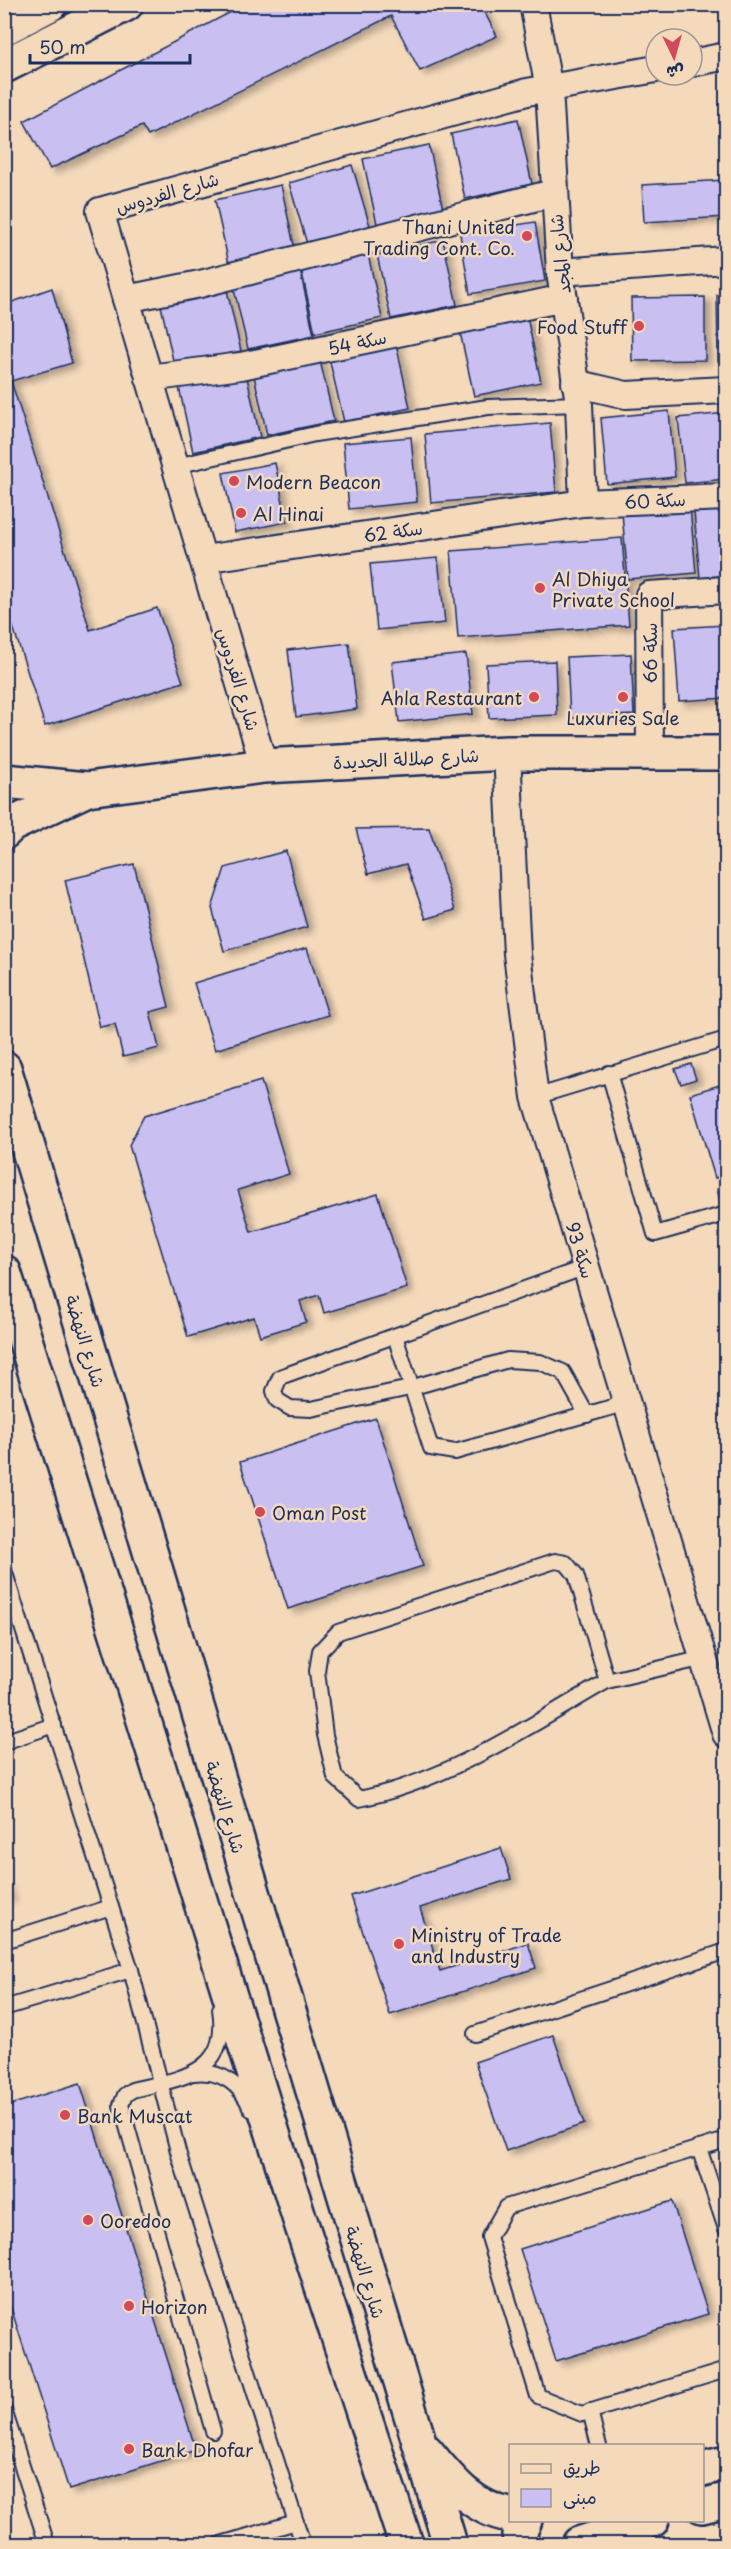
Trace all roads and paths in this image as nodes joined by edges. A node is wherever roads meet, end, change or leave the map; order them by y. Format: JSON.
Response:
{"nodes":[{"id":1,"x":50,"y":4,"type":"edge"},
{"id":2,"x":126,"y":4,"type":"edge"},
{"id":3,"x":533,"y":4,"type":"edge"},
{"id":4,"x":4,"y":28,"type":"edge"},
{"id":5,"x":726,"y":56,"type":"edge"},
{"id":6,"x":704,"y":61,"type":"edge"},
{"id":7,"x":4,"y":66,"type":"edge"},
{"id":8,"x":644,"y":71,"type":"edge"},
{"id":9,"x":549,"y":89,"type":"junction"},
{"id":10,"x":553,"y":193,"type":"junction"},
{"id":11,"x":726,"y":260,"type":"edge"},
{"id":12,"x":560,"y":272,"type":"junction"},
{"id":13,"x":564,"y":298,"type":"junction"},
{"id":14,"x":126,"y":299,"type":"junction"},
{"id":15,"x":150,"y":378,"type":"junction"},
{"id":16,"x":726,"y":390,"type":"edge"},
{"id":17,"x":577,"y":394,"type":"junction"},
{"id":18,"x":176,"y":466,"type":"junction"},
{"id":19,"x":726,"y":497,"type":"edge"},
{"id":20,"x":583,"y":503,"type":"junction"},
{"id":21,"x":203,"y":559,"type":"junction"},
{"id":22,"x":726,"y":590,"type":"edge"},
{"id":23,"x":507,"y":753,"type":"junction"},
{"id":24,"x":650,"y":753,"type":"junction"},
{"id":25,"x":726,"y":753,"type":"edge"},
{"id":26,"x":264,"y":765,"type":"junction"},
{"id":27,"x":4,"y":781,"type":"edge"},
{"id":28,"x":87,"y":789,"type":"junction"},
{"id":29,"x":4,"y":832,"type":"edge"},
{"id":30,"x":726,"y":1039,"type":"edge"},
{"id":31,"x":4,"y":1068,"type":"edge"},
{"id":32,"x":609,"y":1073,"type":"junction"},
{"id":33,"x":535,"y":1097,"type":"junction"},
{"id":34,"x":726,"y":1214,"type":"edge"},
{"id":35,"x":586,"y":1267,"type":"junction"},
{"id":36,"x":4,"y":1272,"type":"edge"},
{"id":37,"x":394,"y":1336,"type":"junction"},
{"id":38,"x":410,"y":1388,"type":"junction"},
{"id":39,"x":627,"y":1403,"type":"junction"},
{"id":40,"x":586,"y":1415,"type":"junction"},
{"id":41,"x":4,"y":1570,"type":"edge"},
{"id":42,"x":704,"y":1658,"type":"junction"},
{"id":43,"x":607,"y":1681,"type":"junction"},
{"id":44,"x":54,"y":1725,"type":"junction"},
{"id":45,"x":726,"y":1734,"type":"edge"},
{"id":46,"x":4,"y":1742,"type":"edge"},
{"id":47,"x":186,"y":1854,"type":"junction"},
{"id":48,"x":111,"y":1907,"type":"junction"},
{"id":49,"x":4,"y":1941,"type":"edge"},
{"id":50,"x":726,"y":1951,"type":"edge"},
{"id":51,"x":131,"y":1970,"type":"junction"},
{"id":52,"x":4,"y":2008,"type":"edge"},
{"id":53,"x":475,"y":2034,"type":"dead end"},
{"id":54,"x":189,"y":2074,"type":"junction"},
{"id":55,"x":159,"y":2083,"type":"junction"},
{"id":56,"x":726,"y":2140,"type":"edge"},
{"id":57,"x":699,"y":2148,"type":"junction"},
{"id":58,"x":299,"y":2217,"type":"junction"},
{"id":59,"x":726,"y":2229,"type":"edge"},
{"id":60,"x":726,"y":2370,"type":"edge"},
{"id":61,"x":4,"y":2410,"type":"edge"},
{"id":62,"x":590,"y":2411,"type":"junction"},
{"id":63,"x":213,"y":2431,"type":"dead end"},
{"id":64,"x":416,"y":2440,"type":"junction"},
{"id":65,"x":599,"y":2444,"type":"edge"},
{"id":66,"x":726,"y":2463,"type":"edge"},
{"id":67,"x":704,"y":2468,"type":"edge"},
{"id":68,"x":726,"y":2500,"type":"edge"},
{"id":69,"x":704,"y":2506,"type":"edge"},
{"id":70,"x":509,"y":2515,"type":"edge"},
{"id":71,"x":296,"y":2522,"type":"junction"},
{"id":72,"x":524,"y":2522,"type":"edge"},
{"id":73,"x":646,"y":2522,"type":"edge"},
{"id":74,"x":46,"y":2544,"type":"edge"},
{"id":75,"x":221,"y":2544,"type":"edge"},
{"id":76,"x":303,"y":2544,"type":"edge"},
{"id":77,"x":406,"y":2544,"type":"edge"},
{"id":78,"x":450,"y":2544,"type":"edge"},
{"id":79,"x":522,"y":2544,"type":"edge"},
{"id":80,"x":579,"y":2544,"type":"edge"}],
"edges":[{"from":1,"to":4,"type":"main road"},
{"from":2,"to":7,"type":"main road"},
{"from":3,"to":9,"type":"street","name":"شارع المجد"},
{"from":5,"to":6,"type":"street"},
{"from":8,"to":9,"type":"street","name":"شارع الفردوس"},
{"from":9,"to":10,"type":"street","name":"شارع المجد"},
{"from":9,"to":14,"type":"street","name":"شارع الفردوس"},
{"from":10,"to":12,"type":"street","name":"شارع المجد"},
{"from":10,"to":14,"type":"street"},
{"from":11,"to":12,"type":"street"},
{"from":12,"to":13,"type":"street","name":"شارع المجد"},
{"from":13,"to":15,"type":"street","name":"سكة 54"},
{"from":13,"to":17,"type":"street","name":"شارع المجد"},
{"from":14,"to":15,"type":"street","name":"شارع الفردوس"},
{"from":15,"to":18,"type":"street","name":"شارع الفردوس"},
{"from":16,"to":17,"type":"street"},
{"from":17,"to":18,"type":"lane"},
{"from":17,"to":20,"type":"street","name":"شارع المجد"},
{"from":18,"to":21,"type":"street","name":"شارع الفردوس"},
{"from":19,"to":20,"type":"street","name":"سكة 60"},
{"from":20,"to":21,"type":"street","name":"سكة 62"},
{"from":21,"to":26,"type":"street","name":"شارع الفردوس"},
{"from":22,"to":24,"type":"street","name":"سكة 66"},
{"from":23,"to":24,"type":"main road","name":"شارع صلالة الجديدة"},
{"from":23,"to":26,"type":"main road","name":"شارع صلالة الجديدة"},
{"from":23,"to":33,"type":"street","name":"سكة 93"},
{"from":24,"to":25,"type":"main road","name":"شارع صلالة الجديدة"},
{"from":26,"to":28,"type":"main road","name":"شارع صلالة الجديدة"},
{"from":27,"to":28,"type":"main road","name":"شارع صلالة الجديدة"},
{"from":28,"to":29,"type":"main road","name":"شارع صلالة الجديدة"},
{"from":30,"to":32,"type":"lane"},
{"from":31,"to":64,"type":"main road","name":"شارع النهضة"},
{"from":32,"to":33,"type":"lane"},
{"from":32,"to":34,"type":"lane"},
{"from":33,"to":35,"type":"street","name":"سكة 93"},
{"from":35,"to":37,"type":"lane"},
{"from":35,"to":39,"type":"street","name":"سكة 93"},
{"from":36,"to":47,"type":"main road"},
{"from":37,"to":38,"type":"lane"},
{"from":37,"to":38,"type":"lane"},
{"from":38,"to":40,"type":"lane"},
{"from":38,"to":40,"type":"lane"},
{"from":39,"to":40,"type":"lane"},
{"from":39,"to":42,"type":"street","name":"سكة 93"},
{"from":41,"to":44,"type":"lane"},
{"from":42,"to":43,"type":"lane"},
{"from":42,"to":45,"type":"street","name":"سكة 93"},
{"from":43,"to":43,"type":"lane"},
{"from":44,"to":46,"type":"lane"},
{"from":44,"to":48,"type":"lane"},
{"from":47,"to":54,"type":"lane"},
{"from":47,"to":58,"type":"main road"},
{"from":48,"to":49,"type":"lane"},
{"from":48,"to":51,"type":"lane"},
{"from":50,"to":53,"type":"lane"},
{"from":51,"to":52,"type":"lane"},
{"from":51,"to":55,"type":"lane"},
{"from":54,"to":55,"type":"lane"},
{"from":54,"to":58,"type":"lane"},
{"from":55,"to":63,"type":"lane"},
{"from":55,"to":71,"type":"lane"},
{"from":56,"to":57,"type":"lane"},
{"from":57,"to":59,"type":"lane"},
{"from":57,"to":62,"type":"lane"},
{"from":58,"to":77,"type":"main road"},
{"from":60,"to":62,"type":"lane"},
{"from":61,"to":74,"type":"lane"},
{"from":62,"to":65,"type":"lane"},
{"from":64,"to":70,"type":"main road"},
{"from":64,"to":78,"type":"main road","name":"شارع النهضة"},
{"from":66,"to":67,"type":"main road"},
{"from":68,"to":69,"type":"main road"},
{"from":71,"to":75,"type":"lane"},
{"from":71,"to":76,"type":"lane"},
{"from":72,"to":79,"type":"main road"},
{"from":73,"to":80,"type":"main road"}]}
